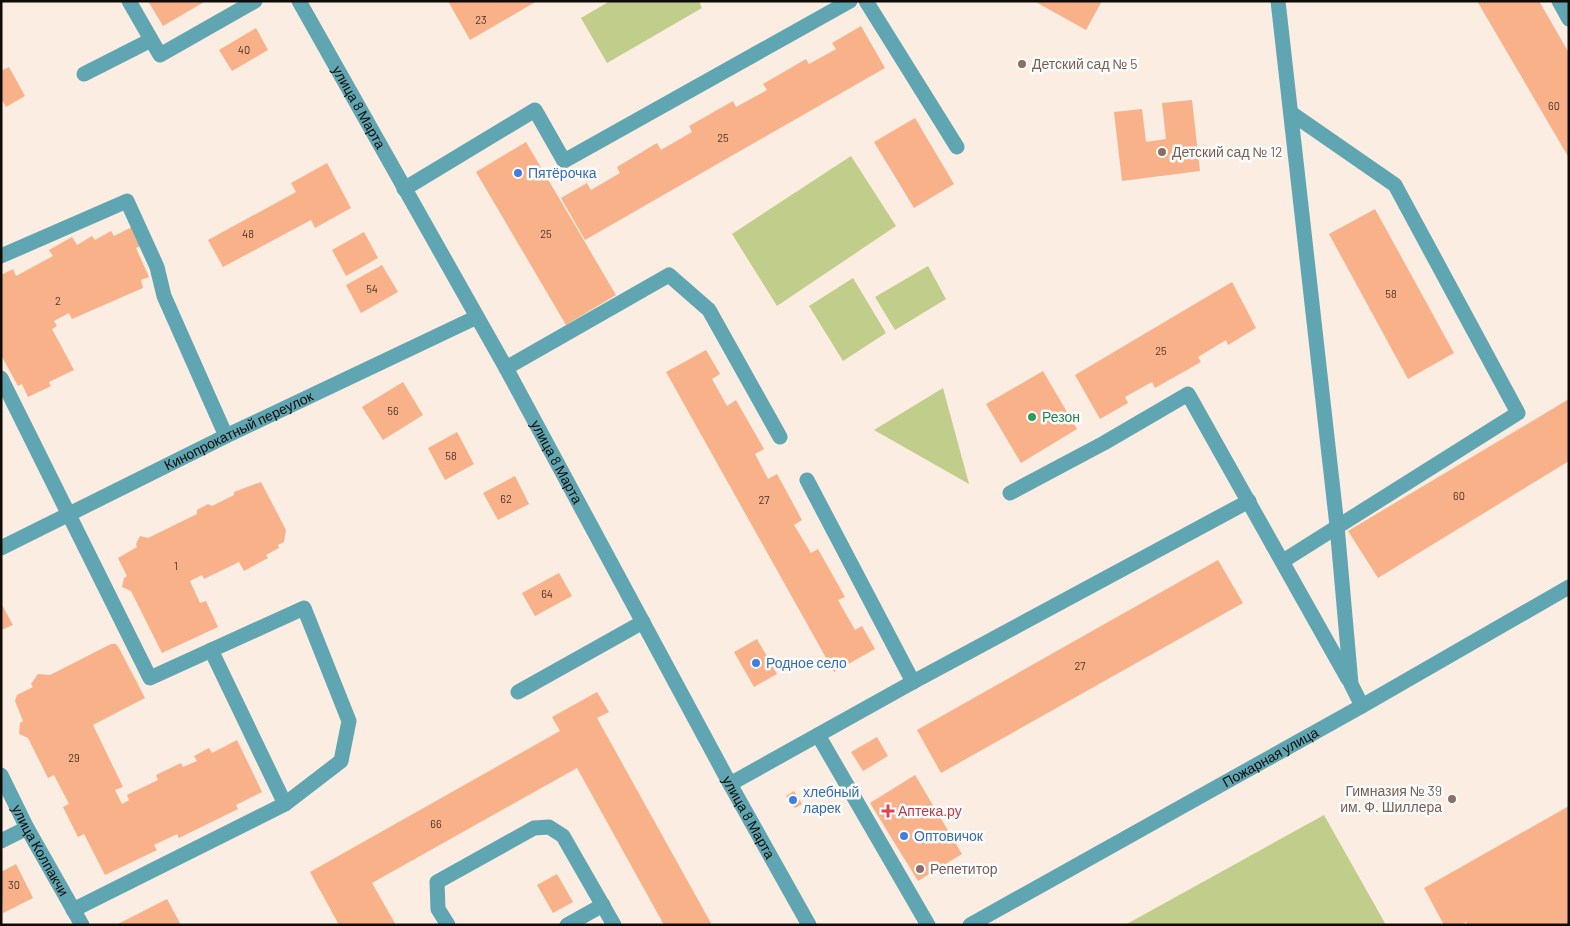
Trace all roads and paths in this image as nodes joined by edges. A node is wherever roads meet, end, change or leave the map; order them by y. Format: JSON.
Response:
{"nodes":[{"id":1,"x":129,"y":1,"type":"edge"},
{"id":2,"x":255,"y":1,"type":"edge"},
{"id":3,"x":298,"y":1,"type":"edge"},
{"id":4,"x":850,"y":1,"type":"edge"},
{"id":5,"x":866,"y":1,"type":"edge"},
{"id":6,"x":1278,"y":1,"type":"edge"},
{"id":7,"x":1559,"y":1,"type":"edge"},
{"id":8,"x":1569,"y":18,"type":"edge"},
{"id":9,"x":151,"y":40,"type":"junction"},
{"id":10,"x":84,"y":74,"type":"dead end"},
{"id":11,"x":1291,"y":113,"type":"junction"},
{"id":12,"x":957,"y":147,"type":"dead end"},
{"id":13,"x":404,"y":188,"type":"junction"},
{"id":14,"x":1,"y":256,"type":"edge"},
{"id":15,"x":477,"y":317,"type":"junction"},
{"id":16,"x":506,"y":368,"type":"junction"},
{"id":17,"x":1,"y":378,"type":"edge"},
{"id":18,"x":226,"y":436,"type":"junction"},
{"id":19,"x":780,"y":437,"type":"dead end"},
{"id":20,"x":806,"y":480,"type":"dead end"},
{"id":21,"x":1010,"y":494,"type":"dead end"},
{"id":22,"x":1249,"y":501,"type":"junction"},
{"id":23,"x":68,"y":514,"type":"junction"},
{"id":24,"x":1337,"y":526,"type":"junction"},
{"id":25,"x":1,"y":548,"type":"edge"},
{"id":26,"x":1283,"y":561,"type":"junction"},
{"id":27,"x":1569,"y":587,"type":"edge"},
{"id":28,"x":644,"y":622,"type":"junction"},
{"id":29,"x":211,"y":650,"type":"junction"},
{"id":30,"x":913,"y":682,"type":"junction"},
{"id":31,"x":1351,"y":684,"type":"junction"},
{"id":32,"x":518,"y":692,"type":"dead end"},
{"id":33,"x":1362,"y":706,"type":"junction"},
{"id":34,"x":818,"y":735,"type":"junction"},
{"id":35,"x":1,"y":775,"type":"edge"},
{"id":36,"x":730,"y":784,"type":"junction"},
{"id":37,"x":285,"y":804,"type":"junction"},
{"id":38,"x":27,"y":828,"type":"junction"},
{"id":39,"x":1,"y":841,"type":"edge"},
{"id":40,"x":602,"y":905,"type":"junction"},
{"id":41,"x":73,"y":910,"type":"junction"},
{"id":42,"x":82,"y":925,"type":"edge"},
{"id":43,"x":448,"y":925,"type":"edge"},
{"id":44,"x":567,"y":925,"type":"edge"},
{"id":45,"x":614,"y":925,"type":"edge"},
{"id":46,"x":809,"y":925,"type":"edge"},
{"id":47,"x":928,"y":925,"type":"edge"},
{"id":48,"x":970,"y":925,"type":"edge"}],
"edges":[{"from":1,"to":9,"type":"street"},
{"from":2,"to":9,"type":"street"},
{"from":3,"to":13,"type":"street","name":"улица 8 Марта"},
{"from":4,"to":13,"type":"street"},
{"from":5,"to":12,"type":"street"},
{"from":6,"to":11,"type":"street"},
{"from":7,"to":8,"type":"street"},
{"from":9,"to":10,"type":"street"},
{"from":11,"to":24,"type":"street"},
{"from":11,"to":24,"type":"street"},
{"from":13,"to":15,"type":"street","name":"улица 8 Марта"},
{"from":14,"to":18,"type":"street"},
{"from":15,"to":16,"type":"street","name":"улица 8 Марта"},
{"from":15,"to":18,"type":"street","name":"Кинопрокатный переулок"},
{"from":16,"to":19,"type":"street"},
{"from":16,"to":28,"type":"street","name":"улица 8 Марта"},
{"from":17,"to":23,"type":"street"},
{"from":18,"to":23,"type":"street","name":"Кинопрокатный переулок"},
{"from":20,"to":30,"type":"street"},
{"from":21,"to":22,"type":"street"},
{"from":22,"to":26,"type":"street"},
{"from":22,"to":30,"type":"street"},
{"from":23,"to":25,"type":"street","name":"Кинопрокатный переулок"},
{"from":23,"to":29,"type":"street"},
{"from":24,"to":26,"type":"street"},
{"from":24,"to":31,"type":"street"},
{"from":26,"to":31,"type":"street"},
{"from":27,"to":33,"type":"street","name":"Пожарная улица"},
{"from":28,"to":32,"type":"street"},
{"from":28,"to":36,"type":"street","name":"улица 8 Марта"},
{"from":29,"to":37,"type":"street"},
{"from":29,"to":37,"type":"street"},
{"from":30,"to":34,"type":"street"},
{"from":31,"to":33,"type":"street"},
{"from":33,"to":48,"type":"street","name":"Пожарная улица"},
{"from":34,"to":36,"type":"street"},
{"from":34,"to":47,"type":"street"},
{"from":35,"to":38,"type":"street","name":"улица Колпакчи"},
{"from":36,"to":46,"type":"street","name":"улица 8 Марта"},
{"from":37,"to":41,"type":"street"},
{"from":38,"to":39,"type":"street"},
{"from":38,"to":41,"type":"street","name":"улица Колпакчи"},
{"from":40,"to":43,"type":"street"},
{"from":40,"to":44,"type":"street"},
{"from":40,"to":45,"type":"street"},
{"from":41,"to":42,"type":"street","name":"улица Колпакчи"}]}
